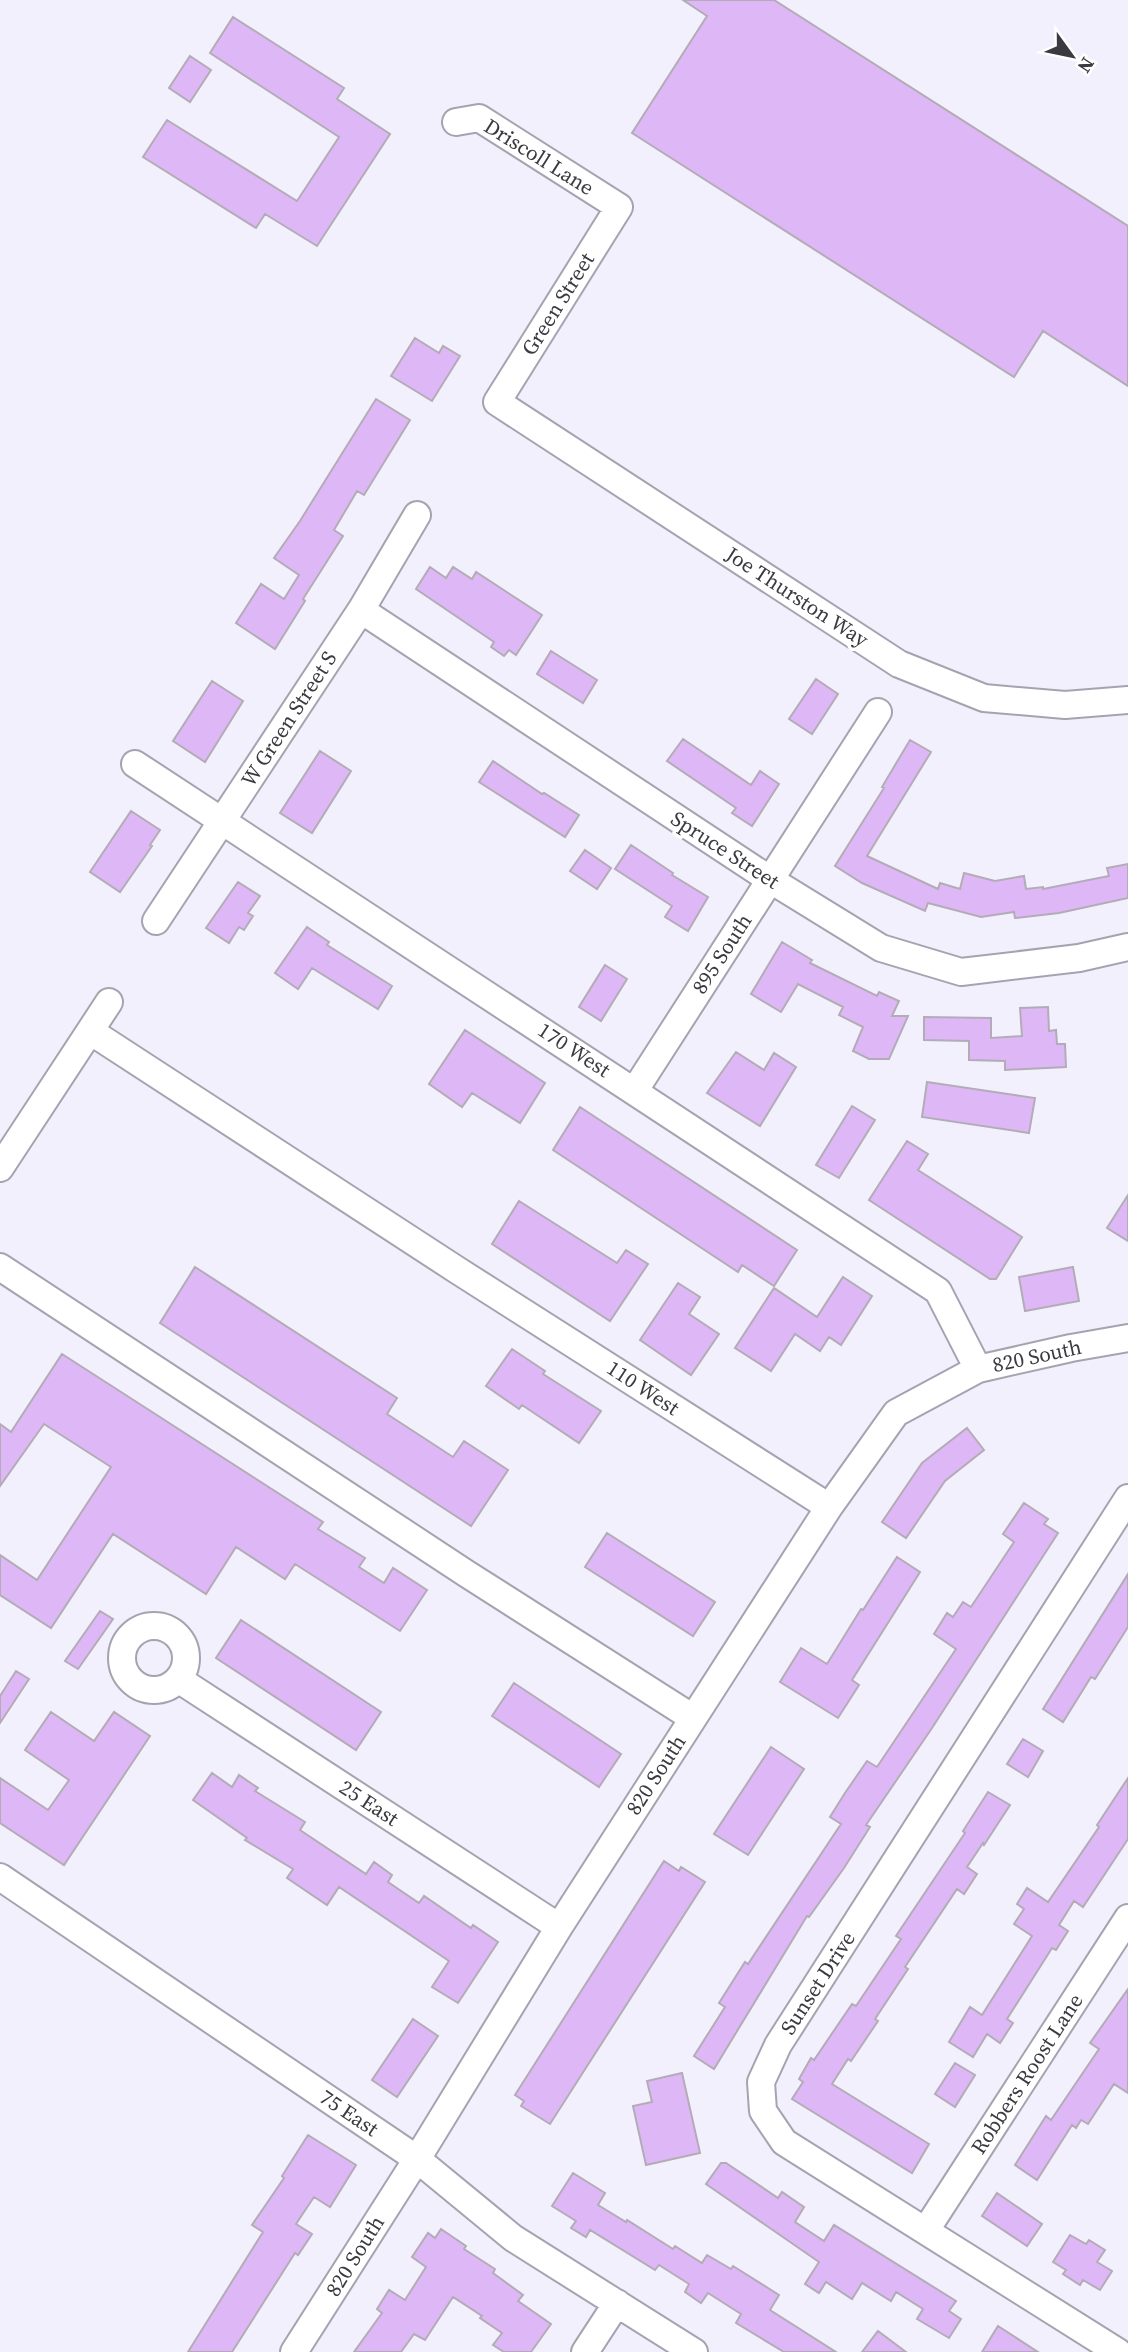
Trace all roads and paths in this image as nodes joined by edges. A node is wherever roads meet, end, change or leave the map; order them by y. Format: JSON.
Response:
{"nodes":[{"id":1,"x":456,"y":122,"type":"dead end"},
{"id":2,"x":619,"y":207,"type":"joint"},
{"id":3,"x":497,"y":402,"type":"joint"},
{"id":4,"x":417,"y":515,"type":"dead end"},
{"id":5,"x":361,"y":610,"type":"junction"},
{"id":6,"x":1128,"y":700,"type":"edge"},
{"id":7,"x":878,"y":712,"type":"dead end"},
{"id":8,"x":135,"y":764,"type":"dead end"},
{"id":9,"x":222,"y":821,"type":"junction"},
{"id":10,"x":769,"y":879,"type":"junction"},
{"id":11,"x":156,"y":920,"type":"dead end"},
{"id":12,"x":1128,"y":947,"type":"edge"},
{"id":13,"x":109,"y":1002,"type":"dead end"},
{"id":14,"x":90,"y":1031,"type":"junction"},
{"id":15,"x":635,"y":1090,"type":"junction"},
{"id":16,"x":0,"y":1168,"type":"edge"},
{"id":17,"x":0,"y":1267,"type":"edge"},
{"id":18,"x":1128,"y":1338,"type":"edge"},
{"id":19,"x":978,"y":1369,"type":"junction"},
{"id":20,"x":1128,"y":1498,"type":"edge"},
{"id":21,"x":829,"y":1507,"type":"junction"},
{"id":22,"x":178,"y":1679,"type":"dead end"},
{"id":23,"x":693,"y":1718,"type":"junction"},
{"id":24,"x":0,"y":1877,"type":"edge"},
{"id":25,"x":1128,"y":1918,"type":"edge"},
{"id":26,"x":559,"y":1927,"type":"junction"},
{"id":27,"x":417,"y":2159,"type":"junction"},
{"id":28,"x":926,"y":2230,"type":"junction"},
{"id":29,"x":617,"y":2303,"type":"junction"},
{"id":30,"x":1128,"y":2335,"type":"edge"},
{"id":31,"x":294,"y":2352,"type":"edge"},
{"id":32,"x":585,"y":2352,"type":"edge"},
{"id":33,"x":694,"y":2352,"type":"edge"},
{"id":34,"x":1117,"y":2352,"type":"edge"}],
"edges":[{"from":1,"to":2,"type":"street","name":"Driscoll Lane"},
{"from":2,"to":3,"type":"street","name":"Green Street"},
{"from":3,"to":6,"type":"street","name":"Joe Thurston Way"},
{"from":4,"to":5,"type":"street","name":"W Green Street S"},
{"from":5,"to":9,"type":"street","name":"W Green Street S"},
{"from":5,"to":10,"type":"street","name":"Spruce Street"},
{"from":7,"to":10,"type":"street","name":"895 South"},
{"from":8,"to":9,"type":"street","name":"170 West"},
{"from":9,"to":11,"type":"street","name":"W Green Street S"},
{"from":9,"to":15,"type":"street","name":"170 West"},
{"from":10,"to":12,"type":"street","name":"Spruce Street"},
{"from":10,"to":15,"type":"street","name":"895 South"},
{"from":13,"to":14,"type":"street"},
{"from":14,"to":16,"type":"street"},
{"from":14,"to":21,"type":"street","name":"110 West"},
{"from":15,"to":19,"type":"street","name":"170 West"},
{"from":17,"to":23,"type":"street"},
{"from":18,"to":19,"type":"street","name":"820 South"},
{"from":19,"to":21,"type":"street","name":"820 South"},
{"from":20,"to":28,"type":"street","name":"Sunset Drive"},
{"from":21,"to":23,"type":"street","name":"820 South"},
{"from":22,"to":26,"type":"street","name":"25 East"},
{"from":23,"to":26,"type":"street","name":"820 South"},
{"from":24,"to":27,"type":"street","name":"75 East"},
{"from":25,"to":28,"type":"street","name":"Robbers Roost Lane"},
{"from":26,"to":27,"type":"street","name":"820 South"},
{"from":27,"to":29,"type":"street","name":"75 East"},
{"from":27,"to":31,"type":"street","name":"820 South"},
{"from":28,"to":34,"type":"street","name":"Sunset Drive"},
{"from":29,"to":32,"type":"street"},
{"from":29,"to":33,"type":"street","name":"75 East"},
{"from":30,"to":34,"type":"street"}]}
